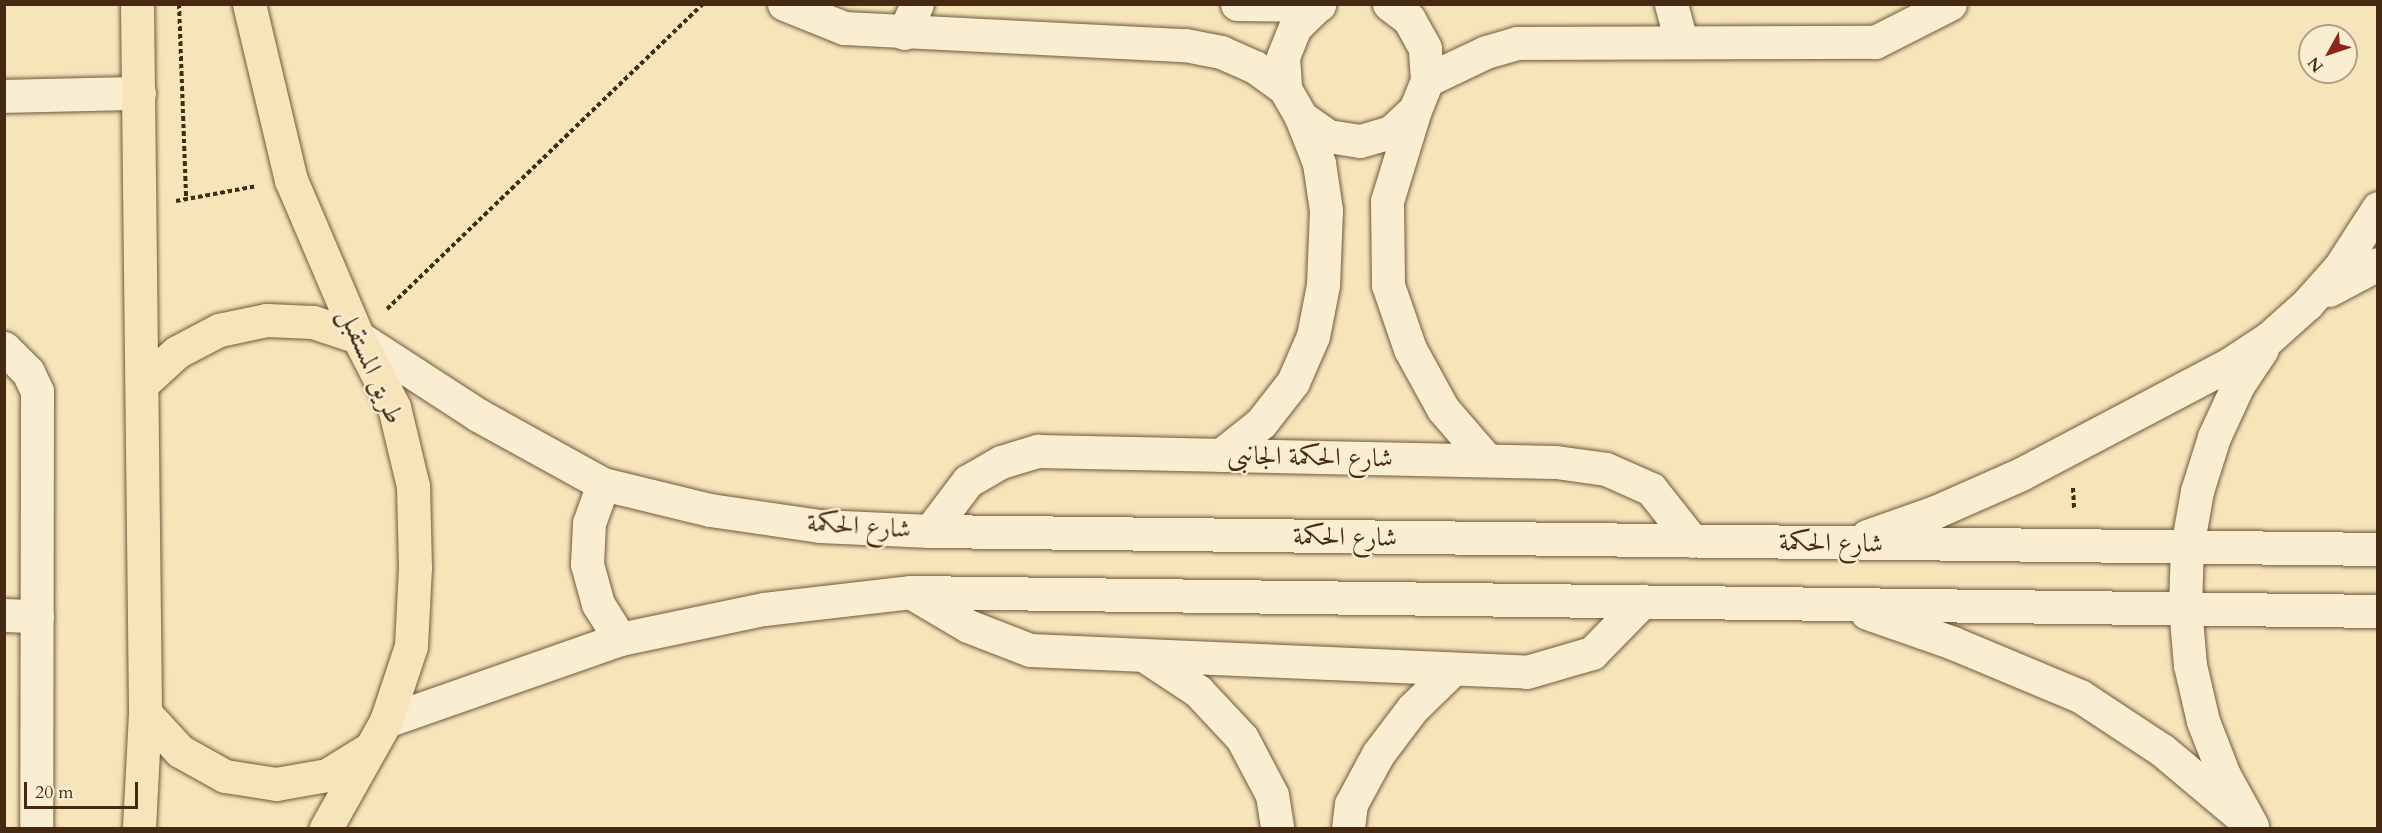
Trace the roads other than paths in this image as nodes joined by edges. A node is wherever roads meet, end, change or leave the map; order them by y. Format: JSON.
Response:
{"nodes":[{"id":1,"x":137,"y":4,"type":"edge"},
{"id":2,"x":249,"y":4,"type":"edge"},
{"id":3,"x":784,"y":4,"type":"edge"},
{"id":4,"x":1237,"y":4,"type":"edge"},
{"id":5,"x":1389,"y":4,"type":"edge"},
{"id":6,"x":1671,"y":4,"type":"edge"},
{"id":7,"x":1950,"y":4,"type":"edge"},
{"id":8,"x":1319,"y":5,"type":"edge"},
{"id":9,"x":911,"y":19,"type":"edge"},
{"id":10,"x":1681,"y":41,"type":"junction"},
{"id":11,"x":1427,"y":80,"type":"junction"},
{"id":12,"x":1285,"y":89,"type":"junction"},
{"id":13,"x":139,"y":93,"type":"junction"},
{"id":14,"x":4,"y":96,"type":"edge"},
{"id":15,"x":1415,"y":110,"type":"junction"},
{"id":16,"x":1301,"y":117,"type":"junction"},
{"id":17,"x":2378,"y":208,"type":"edge"},
{"id":18,"x":2378,"y":264,"type":"edge"},
{"id":19,"x":2307,"y":304,"type":"junction"},
{"id":20,"x":358,"y":337,"type":"junction"},
{"id":21,"x":2269,"y":338,"type":"junction"},
{"id":22,"x":4,"y":348,"type":"edge"},
{"id":23,"x":142,"y":384,"type":"junction"},
{"id":24,"x":1221,"y":455,"type":"junction"},
{"id":25,"x":1487,"y":460,"type":"junction"},
{"id":26,"x":603,"y":484,"type":"junction"},
{"id":27,"x":930,"y":531,"type":"junction"},
{"id":28,"x":1692,"y":541,"type":"junction"},
{"id":29,"x":1846,"y":543,"type":"junction"},
{"id":30,"x":2187,"y":547,"type":"junction"},
{"id":31,"x":2378,"y":549,"type":"edge"},
{"id":32,"x":911,"y":592,"type":"junction"},
{"id":33,"x":1643,"y":601,"type":"junction"},
{"id":34,"x":1840,"y":603,"type":"junction"},
{"id":35,"x":2185,"y":607,"type":"junction"},
{"id":36,"x":2378,"y":611,"type":"edge"},
{"id":37,"x":4,"y":615,"type":"edge"},
{"id":38,"x":37,"y":616,"type":"junction"},
{"id":39,"x":620,"y":639,"type":"junction"},
{"id":40,"x":1144,"y":655,"type":"junction"},
{"id":41,"x":1453,"y":669,"type":"junction"},
{"id":42,"x":145,"y":713,"type":"junction"},
{"id":43,"x":386,"y":721,"type":"junction"},
{"id":44,"x":370,"y":749,"type":"junction"},
{"id":45,"x":2253,"y":827,"type":"edge"},
{"id":46,"x":36,"y":828,"type":"edge"},
{"id":47,"x":139,"y":828,"type":"edge"},
{"id":48,"x":326,"y":828,"type":"edge"},
{"id":49,"x":1277,"y":828,"type":"edge"},
{"id":50,"x":1348,"y":828,"type":"edge"}],
"edges":[{"from":1,"to":13,"type":"main road"},
{"from":2,"to":20,"type":"main road","name":"طريق المستقبل"},
{"from":3,"to":9,"type":"street"},
{"from":4,"to":8,"type":"street"},
{"from":5,"to":11,"type":"street"},
{"from":6,"to":10,"type":"street"},
{"from":7,"to":10,"type":"street"},
{"from":8,"to":12,"type":"street"},
{"from":9,"to":12,"type":"street"},
{"from":10,"to":11,"type":"street"},
{"from":11,"to":15,"type":"street"},
{"from":12,"to":16,"type":"street"},
{"from":13,"to":14,"type":"street"},
{"from":13,"to":23,"type":"main road"},
{"from":15,"to":16,"type":"street"},
{"from":15,"to":25,"type":"street"},
{"from":16,"to":24,"type":"street"},
{"from":17,"to":19,"type":"street"},
{"from":18,"to":19,"type":"street"},
{"from":19,"to":21,"type":"street"},
{"from":20,"to":23,"type":"main road"},
{"from":20,"to":26,"type":"street","name":"شارع الحكمة"},
{"from":20,"to":43,"type":"main road","name":"طريق المستقبل"},
{"from":21,"to":29,"type":"street"},
{"from":21,"to":30,"type":"street"},
{"from":22,"to":38,"type":"street"},
{"from":23,"to":42,"type":"main road"},
{"from":24,"to":25,"type":"street","name":"شارع الحكمة الجانبى"},
{"from":24,"to":27,"type":"street","name":"شارع الحكمة الجانبى"},
{"from":25,"to":28,"type":"street","name":"شارع الحكمة الجانبى"},
{"from":26,"to":27,"type":"street","name":"شارع الحكمة"},
{"from":26,"to":39,"type":"street"},
{"from":27,"to":28,"type":"street","name":"شارع الحكمة"},
{"from":28,"to":29,"type":"street","name":"شارع الحكمة"},
{"from":29,"to":30,"type":"street","name":"شارع الحكمة"},
{"from":30,"to":31,"type":"street","name":"شارع الحكمة"},
{"from":30,"to":35,"type":"street"},
{"from":32,"to":33,"type":"street"},
{"from":32,"to":39,"type":"street"},
{"from":32,"to":40,"type":"street"},
{"from":33,"to":34,"type":"street"},
{"from":33,"to":41,"type":"street"},
{"from":34,"to":35,"type":"street"},
{"from":34,"to":45,"type":"street"},
{"from":35,"to":36,"type":"street"},
{"from":35,"to":45,"type":"street"},
{"from":37,"to":38,"type":"street"},
{"from":38,"to":46,"type":"street"},
{"from":39,"to":43,"type":"street"},
{"from":40,"to":41,"type":"street"},
{"from":40,"to":49,"type":"street"},
{"from":41,"to":50,"type":"street"},
{"from":42,"to":44,"type":"main road"},
{"from":42,"to":47,"type":"main road"},
{"from":43,"to":44,"type":"main road","name":"طريق المستقبل"},
{"from":44,"to":48,"type":"main road","name":"طريق المستقبل"}]}
